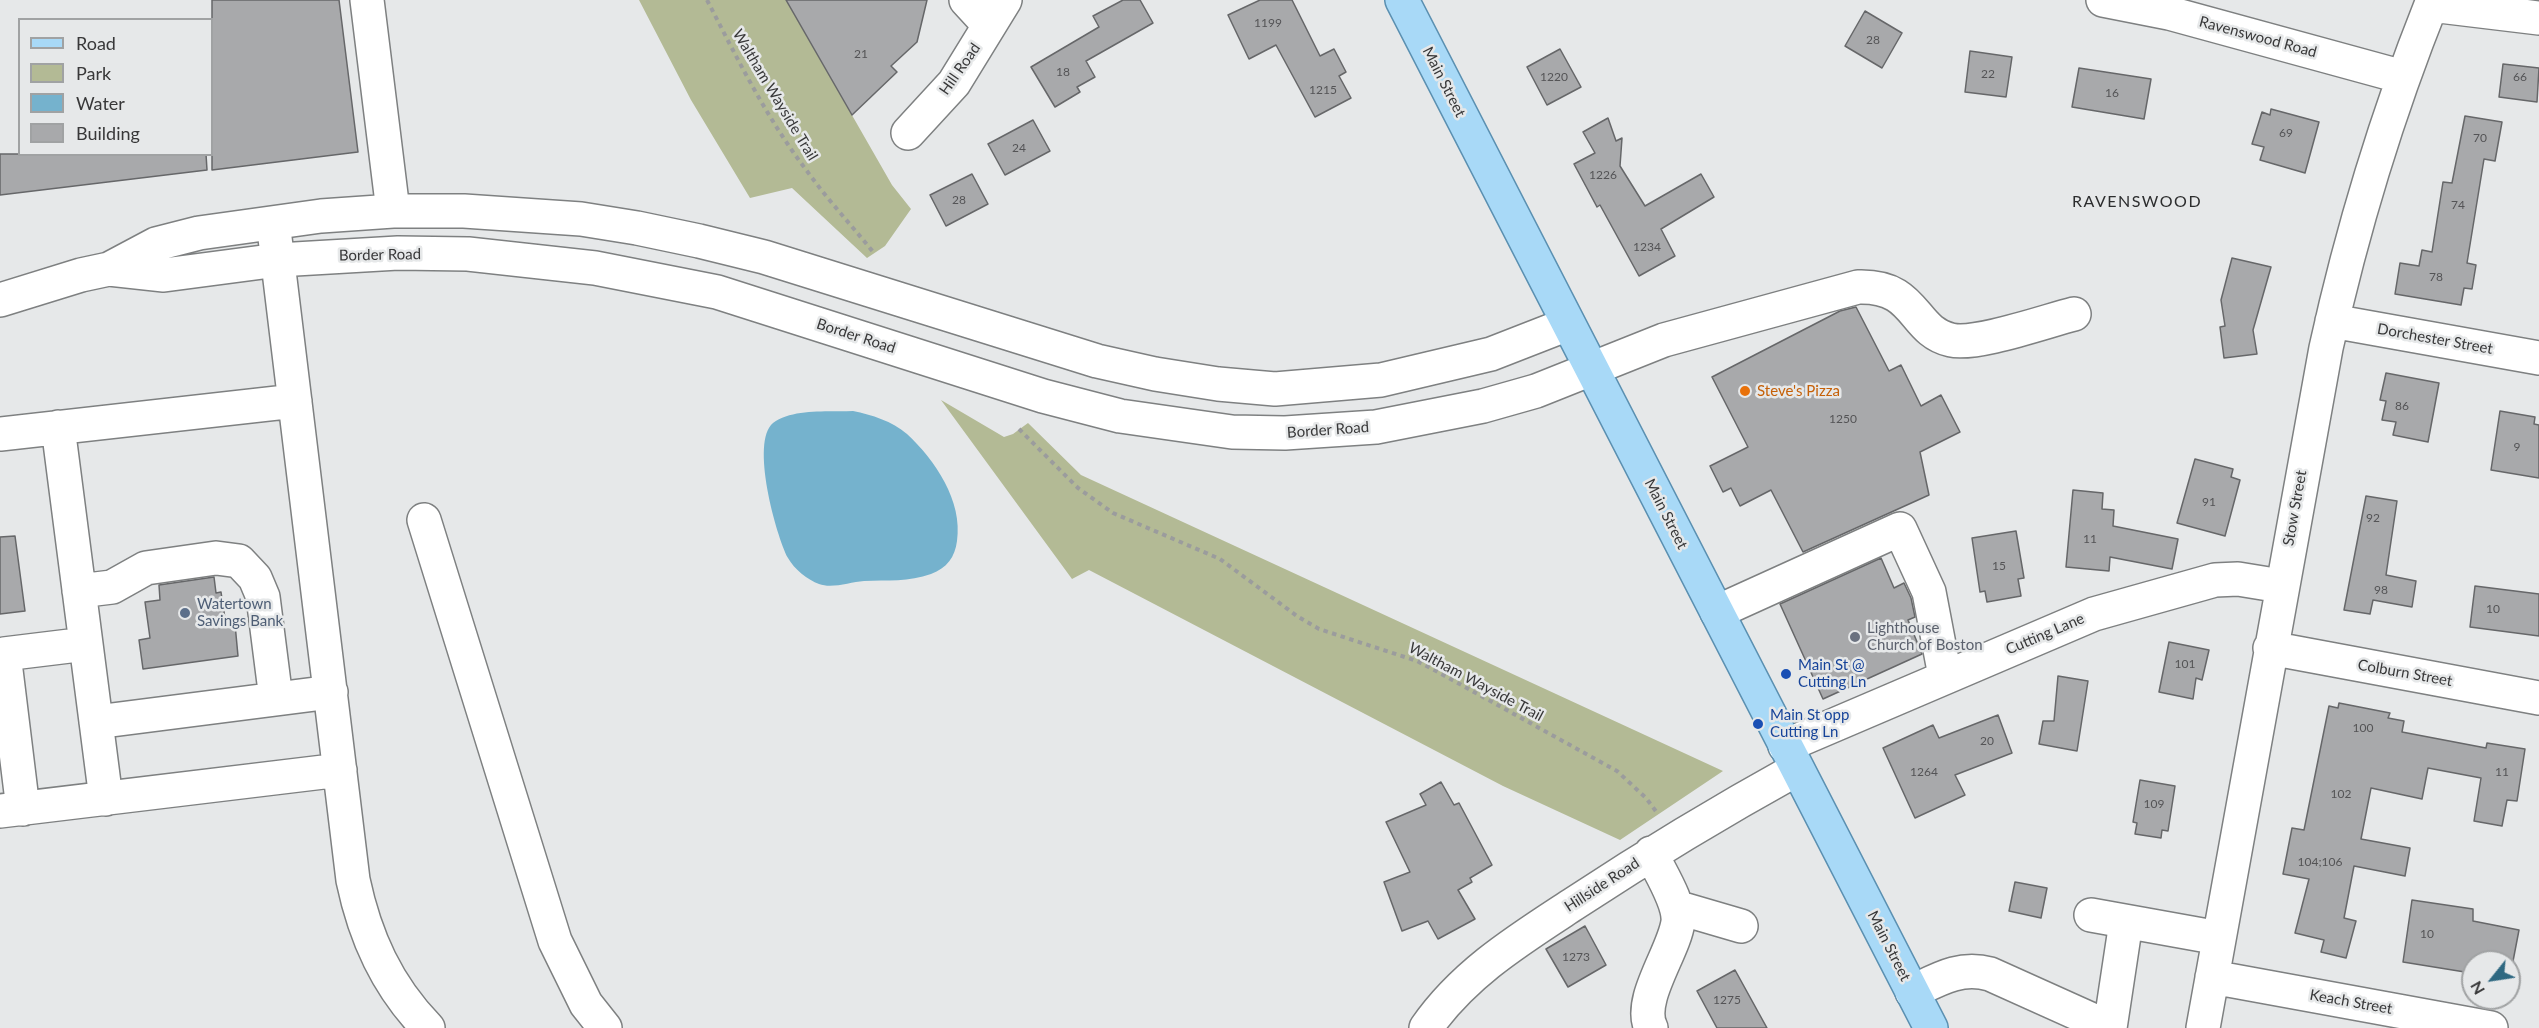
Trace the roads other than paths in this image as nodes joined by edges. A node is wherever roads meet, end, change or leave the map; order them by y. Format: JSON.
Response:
{"nodes":[{"id":1,"x":367,"y":0,"type":"edge"},
{"id":2,"x":966,"y":0,"type":"edge"},
{"id":3,"x":1402,"y":0,"type":"edge"},
{"id":4,"x":2103,"y":0,"type":"edge"},
{"id":5,"x":2113,"y":0,"type":"edge"},
{"id":6,"x":2432,"y":2,"type":"edge"},
{"id":7,"x":997,"y":12,"type":"edge"},
{"id":8,"x":2539,"y":18,"type":"edge"},
{"id":9,"x":2403,"y":76,"type":"junction"},
{"id":10,"x":908,"y":133,"type":"dead end"},
{"id":11,"x":393,"y":211,"type":"junction"},
{"id":12,"x":272,"y":221,"type":"junction"},
{"id":13,"x":278,"y":260,"type":"junction"},
{"id":14,"x":110,"y":269,"type":"junction"},
{"id":15,"x":0,"y":300,"type":"edge"},
{"id":16,"x":2073,"y":314,"type":"dead end"},
{"id":17,"x":2332,"y":321,"type":"junction"},
{"id":18,"x":1568,"y":324,"type":"junction"},
{"id":19,"x":2539,"y":358,"type":"edge"},
{"id":20,"x":1592,"y":368,"type":"junction"},
{"id":21,"x":295,"y":401,"type":"junction"},
{"id":22,"x":58,"y":427,"type":"junction"},
{"id":23,"x":0,"y":434,"type":"edge"},
{"id":24,"x":424,"y":520,"type":"dead end"},
{"id":25,"x":2281,"y":586,"type":"junction"},
{"id":26,"x":79,"y":591,"type":"junction"},
{"id":27,"x":1717,"y":612,"type":"junction"},
{"id":28,"x":86,"y":644,"type":"junction"},
{"id":29,"x":2270,"y":648,"type":"junction"},
{"id":30,"x":2,"y":653,"type":"edge"},
{"id":31,"x":1945,"y":676,"type":"junction"},
{"id":32,"x":331,"y":692,"type":"junction"},
{"id":33,"x":2539,"y":698,"type":"edge"},
{"id":34,"x":276,"y":699,"type":"junction"},
{"id":35,"x":96,"y":722,"type":"junction"},
{"id":36,"x":1791,"y":757,"type":"junction"},
{"id":37,"x":340,"y":770,"type":"junction"},
{"id":38,"x":106,"y":799,"type":"junction"},
{"id":39,"x":11,"y":810,"type":"edge"},
{"id":40,"x":1651,"y":853,"type":"junction"},
{"id":41,"x":1676,"y":907,"type":"junction"},
{"id":42,"x":2091,"y":915,"type":"dead end"},
{"id":43,"x":2126,"y":921,"type":"junction"},
{"id":44,"x":1741,"y":926,"type":"dead end"},
{"id":45,"x":2219,"y":938,"type":"junction"},
{"id":46,"x":2212,"y":977,"type":"junction"},
{"id":47,"x":1912,"y":992,"type":"junction"},
{"id":48,"x":428,"y":1028,"type":"edge"},
{"id":49,"x":605,"y":1028,"type":"edge"},
{"id":50,"x":1426,"y":1028,"type":"edge"},
{"id":51,"x":1652,"y":1028,"type":"edge"},
{"id":52,"x":1931,"y":1028,"type":"edge"},
{"id":53,"x":2203,"y":1028,"type":"edge"},
{"id":54,"x":2491,"y":1028,"type":"edge"}],
"edges":[{"from":1,"to":11,"type":"street"},
{"from":2,"to":7,"type":"street"},
{"from":3,"to":18,"type":"main road","name":"Main Street"},
{"from":4,"to":5,"type":"street","name":"Ravenswood Road"},
{"from":5,"to":9,"type":"street","name":"Ravenswood Road"},
{"from":6,"to":8,"type":"street"},
{"from":6,"to":9,"type":"street","name":"Stow Street"},
{"from":7,"to":10,"type":"street","name":"Hill Road"},
{"from":9,"to":17,"type":"street","name":"Stow Street"},
{"from":11,"to":12,"type":"street","name":"Border Road"},
{"from":11,"to":18,"type":"street","name":"Border Road"},
{"from":12,"to":13,"type":"street"},
{"from":12,"to":14,"type":"street","name":"Border Road"},
{"from":13,"to":14,"type":"street","name":"Border Road"},
{"from":13,"to":20,"type":"street","name":"Border Road"},
{"from":13,"to":21,"type":"street"},
{"from":14,"to":15,"type":"street","name":"Border Road"},
{"from":16,"to":20,"type":"street","name":"Border Road"},
{"from":17,"to":19,"type":"street","name":"Dorchester Street"},
{"from":17,"to":25,"type":"street","name":"Stow Street"},
{"from":18,"to":20,"type":"main road","name":"Main Street"},
{"from":20,"to":27,"type":"main road","name":"Main Street"},
{"from":21,"to":22,"type":"street"},
{"from":21,"to":32,"type":"street"},
{"from":22,"to":23,"type":"street"},
{"from":22,"to":26,"type":"street"},
{"from":24,"to":49,"type":"street"},
{"from":25,"to":29,"type":"street","name":"Stow Street"},
{"from":25,"to":31,"type":"street","name":"Cutting Lane"},
{"from":26,"to":28,"type":"street"},
{"from":26,"to":34,"type":"street"},
{"from":27,"to":31,"type":"street"},
{"from":27,"to":36,"type":"main road","name":"Main Street"},
{"from":28,"to":30,"type":"street"},
{"from":28,"to":35,"type":"street"},
{"from":29,"to":33,"type":"street","name":"Colburn Street"},
{"from":29,"to":45,"type":"street","name":"Stow Street"},
{"from":30,"to":39,"type":"street"},
{"from":31,"to":36,"type":"street","name":"Cutting Lane"},
{"from":32,"to":34,"type":"street"},
{"from":32,"to":37,"type":"street"},
{"from":34,"to":35,"type":"street"},
{"from":35,"to":38,"type":"street"},
{"from":36,"to":40,"type":"street","name":"Hillside Road"},
{"from":36,"to":47,"type":"main road","name":"Main Street"},
{"from":37,"to":38,"type":"street"},
{"from":37,"to":48,"type":"street"},
{"from":38,"to":39,"type":"street"},
{"from":40,"to":41,"type":"street"},
{"from":40,"to":50,"type":"street","name":"Hillside Road"},
{"from":41,"to":44,"type":"street"},
{"from":41,"to":51,"type":"street"},
{"from":42,"to":43,"type":"street"},
{"from":43,"to":45,"type":"street"},
{"from":43,"to":47,"type":"street"},
{"from":45,"to":46,"type":"street","name":"Stow Street"},
{"from":46,"to":53,"type":"street","name":"Stow Street"},
{"from":46,"to":54,"type":"street","name":"Keach Street"},
{"from":47,"to":52,"type":"main road","name":"Main Street"}]}
